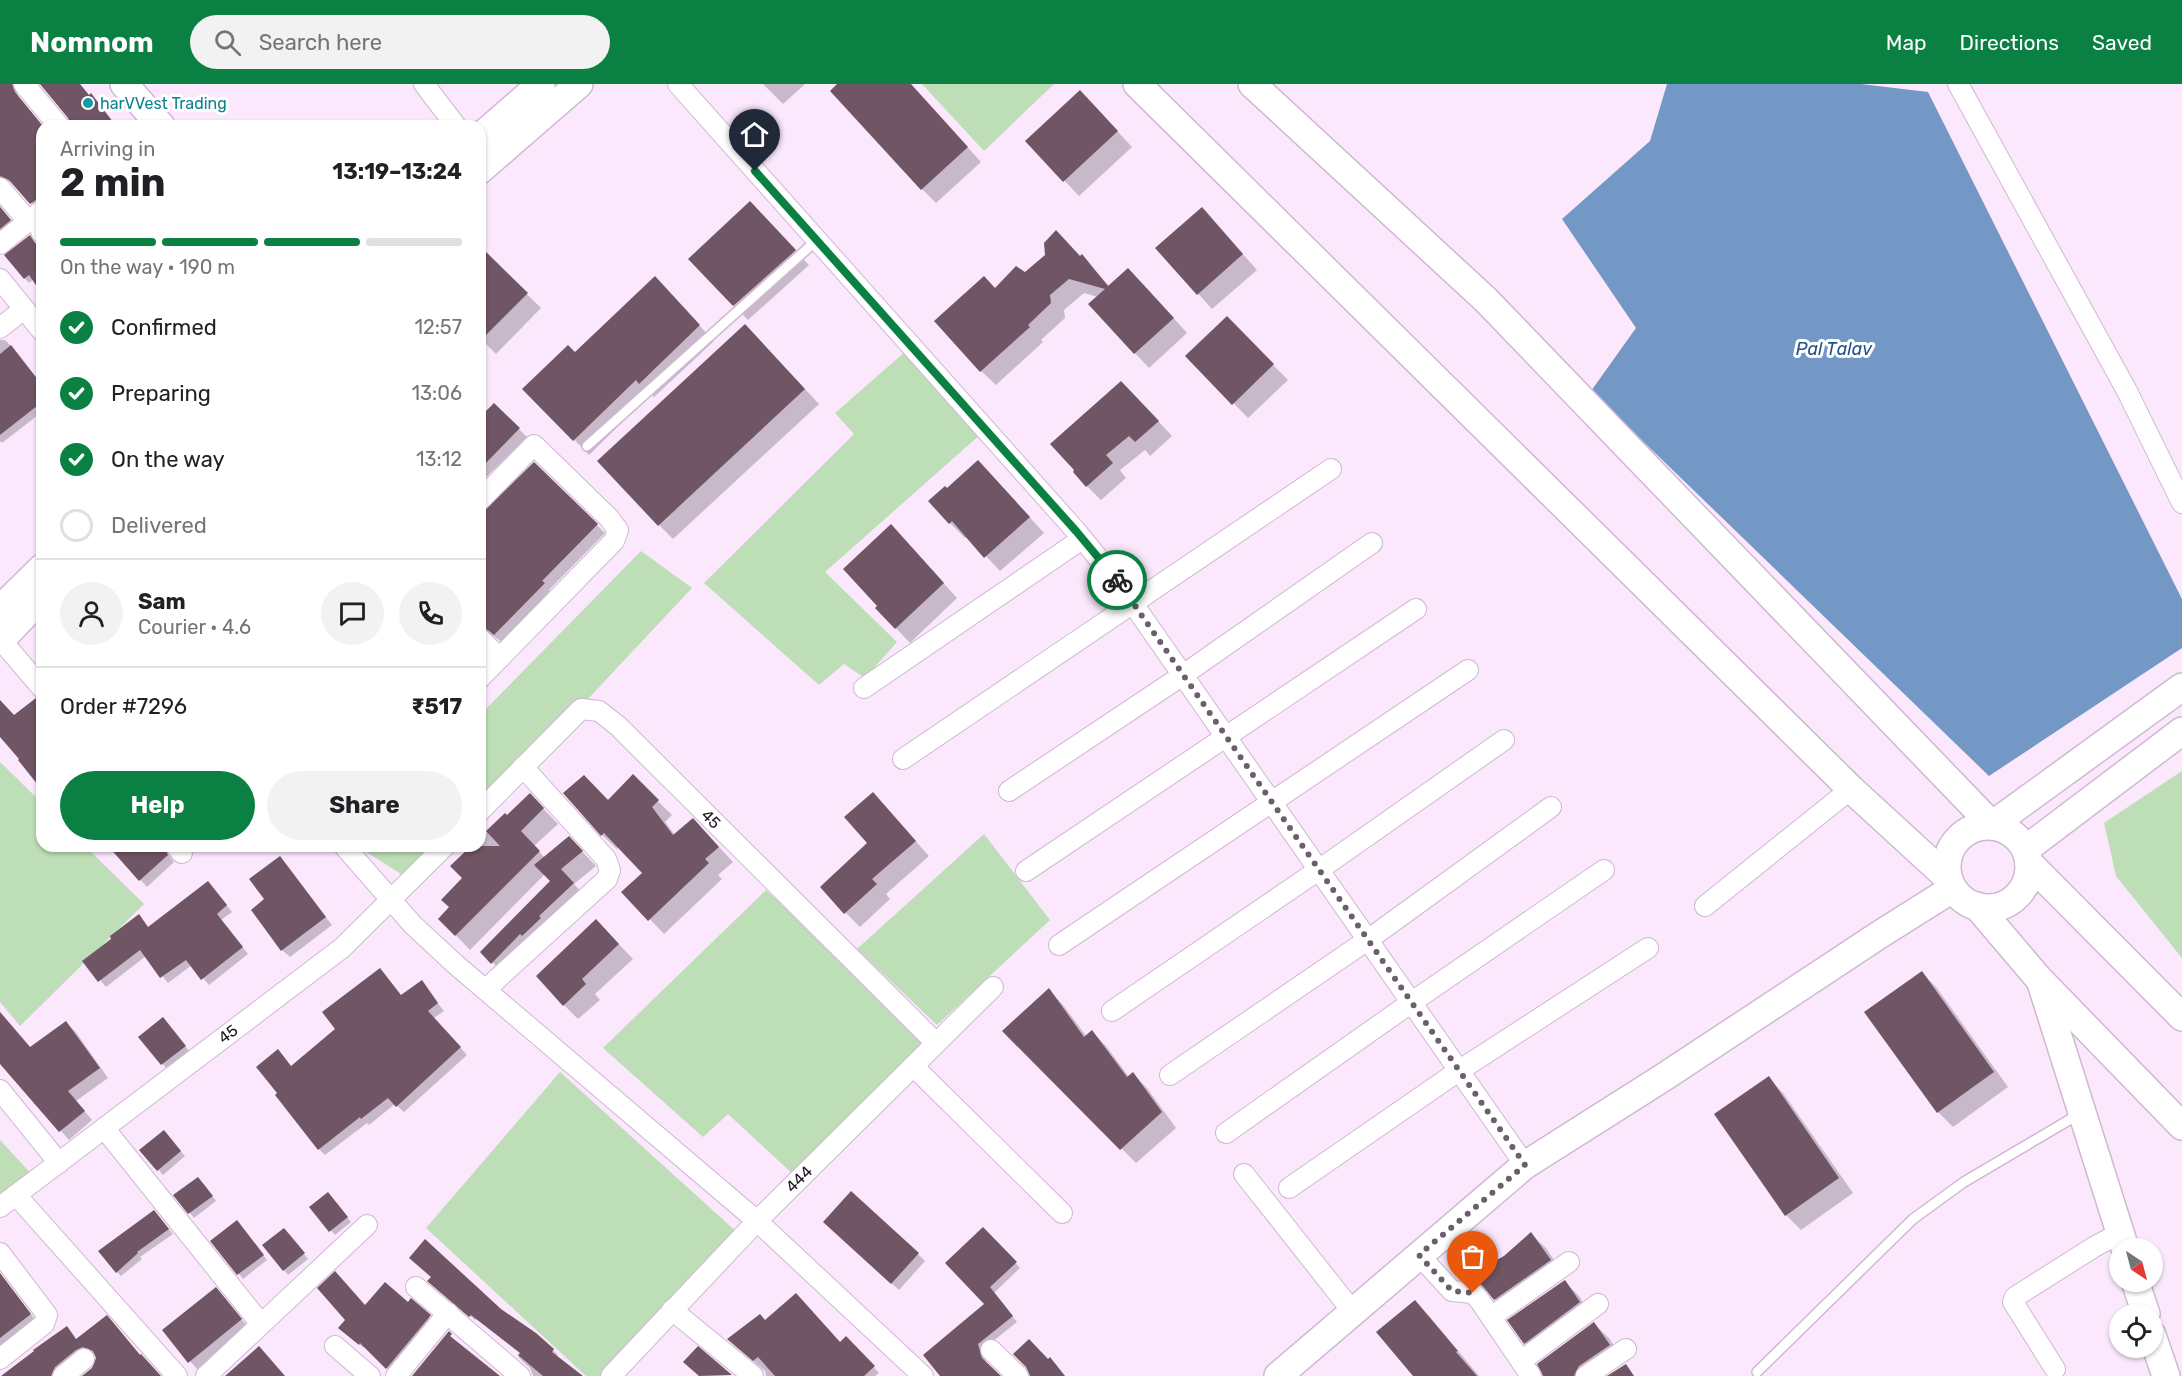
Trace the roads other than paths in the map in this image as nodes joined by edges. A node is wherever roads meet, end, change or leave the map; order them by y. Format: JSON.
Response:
{"nodes":[{"id":1,"x":24,"y":84,"type":"edge"},
{"id":2,"x":124,"y":84,"type":"edge"},
{"id":3,"x":424,"y":84,"type":"edge"},
{"id":4,"x":541,"y":84,"type":"edge"},
{"id":5,"x":579,"y":84,"type":"edge"},
{"id":6,"x":678,"y":84,"type":"edge"},
{"id":7,"x":1137,"y":84,"type":"edge"},
{"id":8,"x":1252,"y":84,"type":"edge"},
{"id":9,"x":1958,"y":84,"type":"edge"},
{"id":10,"x":54,"y":120,"type":"edge"},
{"id":11,"x":156,"y":120,"type":"edge"},
{"id":12,"x":451,"y":120,"type":"edge"},
{"id":13,"x":486,"y":132,"type":"edge"},
{"id":14,"x":486,"y":166,"type":"edge"},
{"id":15,"x":0,"y":188,"type":"edge"},
{"id":16,"x":36,"y":222,"type":"edge"},
{"id":17,"x":36,"y":225,"type":"edge"},
{"id":18,"x":817,"y":240,"type":"junction"},
{"id":19,"x":0,"y":244,"type":"edge"},
{"id":20,"x":0,"y":279,"type":"edge"},
{"id":21,"x":24,"y":309,"type":"junction"},
{"id":22,"x":36,"y":324,"type":"edge"},
{"id":23,"x":0,"y":327,"type":"edge"},
{"id":24,"x":587,"y":446,"type":"dead end"},
{"id":25,"x":1331,"y":469,"type":"dead end"},
{"id":26,"x":486,"y":494,"type":"edge"},
{"id":27,"x":2182,"y":503,"type":"edge"},
{"id":28,"x":1082,"y":539,"type":"junction"},
{"id":29,"x":1372,"y":543,"type":"dead end"},
{"id":30,"x":36,"y":573,"type":"edge"},
{"id":31,"x":36,"y":603,"type":"edge"},
{"id":32,"x":1133,"y":603,"type":"junction"},
{"id":33,"x":0,"y":609,"type":"edge"},
{"id":34,"x":1416,"y":609,"type":"dead end"},
{"id":35,"x":0,"y":640,"type":"edge"},
{"id":36,"x":486,"y":645,"type":"edge"},
{"id":37,"x":500,"y":658,"type":"junction"},
{"id":38,"x":1468,"y":670,"type":"dead end"},
{"id":39,"x":486,"y":672,"type":"edge"},
{"id":40,"x":1183,"y":675,"type":"junction"},
{"id":41,"x":36,"y":681,"type":"edge"},
{"id":42,"x":2182,"y":687,"type":"edge"},
{"id":43,"x":864,"y":688,"type":"dead end"},
{"id":44,"x":2182,"y":731,"type":"edge"},
{"id":45,"x":1226,"y":736,"type":"junction"},
{"id":46,"x":1504,"y":740,"type":"dead end"},
{"id":47,"x":903,"y":759,"type":"dead end"},
{"id":48,"x":523,"y":767,"type":"junction"},
{"id":49,"x":1851,"y":789,"type":"junction"},
{"id":50,"x":1009,"y":791,"type":"dead end"},
{"id":51,"x":1272,"y":801,"type":"junction"},
{"id":52,"x":486,"y":805,"type":"edge"},
{"id":53,"x":1551,"y":807,"type":"dead end"},
{"id":54,"x":1992,"y":825,"type":"junction"},
{"id":55,"x":349,"y":852,"type":"edge"},
{"id":56,"x":439,"y":852,"type":"edge"},
{"id":57,"x":2027,"y":856,"type":"junction"},
{"id":58,"x":1320,"y":869,"type":"junction"},
{"id":59,"x":1604,"y":870,"type":"dead end"},
{"id":60,"x":1026,"y":871,"type":"dead end"},
{"id":61,"x":1950,"y":883,"type":"junction"},
{"id":62,"x":391,"y":900,"type":"junction"},
{"id":63,"x":1705,"y":906,"type":"dead end"},
{"id":64,"x":1977,"y":906,"type":"junction"},
{"id":65,"x":1369,"y":939,"type":"junction"},
{"id":66,"x":1059,"y":945,"type":"dead end"},
{"id":67,"x":1648,"y":948,"type":"dead end"},
{"id":68,"x":2039,"y":979,"type":"junction"},
{"id":69,"x":993,"y":987,"type":"dead end"},
{"id":70,"x":486,"y":989,"type":"junction"},
{"id":71,"x":1412,"y":1002,"type":"junction"},
{"id":72,"x":1112,"y":1011,"type":"dead end"},
{"id":73,"x":2182,"y":1017,"type":"edge"},
{"id":74,"x":936,"y":1043,"type":"junction"},
{"id":75,"x":913,"y":1066,"type":"junction"},
{"id":76,"x":1460,"y":1070,"type":"junction"},
{"id":77,"x":1170,"y":1075,"type":"dead end"},
{"id":78,"x":0,"y":1090,"type":"edge"},
{"id":79,"x":2083,"y":1112,"type":"junction"},
{"id":80,"x":2182,"y":1126,"type":"edge"},
{"id":81,"x":104,"y":1128,"type":"junction"},
{"id":82,"x":1226,"y":1133,"type":"dead end"},
{"id":83,"x":59,"y":1163,"type":"junction"},
{"id":84,"x":1525,"y":1165,"type":"junction"},
{"id":85,"x":1244,"y":1174,"type":"dead end"},
{"id":86,"x":1289,"y":1188,"type":"dead end"},
{"id":87,"x":16,"y":1195,"type":"junction"},
{"id":88,"x":0,"y":1207,"type":"edge"},
{"id":89,"x":1062,"y":1213,"type":"dead end"},
{"id":90,"x":757,"y":1221,"type":"junction"},
{"id":91,"x":367,"y":1225,"type":"dead end"},
{"id":92,"x":2122,"y":1238,"type":"edge"},
{"id":93,"x":2109,"y":1243,"type":"edge"},
{"id":94,"x":0,"y":1253,"type":"edge"},
{"id":95,"x":1419,"y":1255,"type":"junction"},
{"id":96,"x":1569,"y":1262,"type":"dead end"},
{"id":97,"x":416,"y":1287,"type":"dead end"},
{"id":98,"x":1598,"y":1304,"type":"dead end"},
{"id":99,"x":672,"y":1310,"type":"junction"},
{"id":100,"x":1353,"y":1312,"type":"junction"},
{"id":101,"x":448,"y":1313,"type":"junction"},
{"id":102,"x":1491,"y":1317,"type":"junction"},
{"id":103,"x":261,"y":1324,"type":"junction"},
{"id":104,"x":335,"y":1346,"type":"dead end"},
{"id":105,"x":1626,"y":1349,"type":"dead end"},
{"id":106,"x":991,"y":1350,"type":"dead end"},
{"id":107,"x":2160,"y":1358,"type":"edge"},
{"id":108,"x":0,"y":1359,"type":"edge"},
{"id":109,"x":84,"y":1359,"type":"dead end"},
{"id":110,"x":1526,"y":1368,"type":"edge"},
{"id":111,"x":2055,"y":1369,"type":"dead end"},
{"id":112,"x":1757,"y":1372,"type":"dead end"},
{"id":113,"x":63,"y":1376,"type":"edge"},
{"id":114,"x":177,"y":1376,"type":"edge"},
{"id":115,"x":206,"y":1376,"type":"edge"},
{"id":116,"x":370,"y":1376,"type":"edge"},
{"id":117,"x":396,"y":1376,"type":"edge"},
{"id":118,"x":520,"y":1376,"type":"edge"},
{"id":119,"x":610,"y":1376,"type":"edge"},
{"id":120,"x":753,"y":1376,"type":"edge"},
{"id":121,"x":923,"y":1376,"type":"edge"},
{"id":122,"x":1018,"y":1376,"type":"edge"},
{"id":123,"x":1278,"y":1376,"type":"edge"},
{"id":124,"x":1586,"y":1376,"type":"edge"},
{"id":125,"x":2166,"y":1376,"type":"edge"}],
"edges":[{"from":1,"to":10,"type":"street"},
{"from":2,"to":11,"type":"street"},
{"from":3,"to":12,"type":"street"},
{"from":4,"to":13,"type":"street"},
{"from":5,"to":14,"type":"street"},
{"from":6,"to":18,"type":"street"},
{"from":7,"to":49,"type":"street"},
{"from":8,"to":54,"type":"street"},
{"from":9,"to":27,"type":"street"},
{"from":15,"to":16,"type":"street"},
{"from":17,"to":19,"type":"street"},
{"from":18,"to":24,"type":"lane"},
{"from":18,"to":28,"type":"street"},
{"from":20,"to":21,"type":"street"},
{"from":21,"to":22,"type":"street"},
{"from":21,"to":23,"type":"street"},
{"from":25,"to":32,"type":"street"},
{"from":26,"to":37,"type":"street"},
{"from":28,"to":32,"type":"street"},
{"from":28,"to":43,"type":"street"},
{"from":29,"to":40,"type":"street"},
{"from":30,"to":33,"type":"street"},
{"from":31,"to":35,"type":"street"},
{"from":32,"to":40,"type":"street"},
{"from":32,"to":47,"type":"street"},
{"from":34,"to":45,"type":"street"},
{"from":35,"to":41,"type":"street"},
{"from":36,"to":37,"type":"street"},
{"from":37,"to":39,"type":"street"},
{"from":38,"to":51,"type":"street"},
{"from":40,"to":45,"type":"street"},
{"from":40,"to":50,"type":"street"},
{"from":42,"to":54,"type":"street"},
{"from":44,"to":57,"type":"street"},
{"from":45,"to":51,"type":"street"},
{"from":45,"to":60,"type":"street"},
{"from":46,"to":58,"type":"street"},
{"from":48,"to":52,"type":"street","name":"45"},
{"from":48,"to":70,"type":"street"},
{"from":48,"to":74,"type":"street","name":"45"},
{"from":49,"to":61,"type":"street"},
{"from":49,"to":63,"type":"street"},
{"from":51,"to":58,"type":"street"},
{"from":51,"to":66,"type":"street"},
{"from":53,"to":65,"type":"street"},
{"from":54,"to":57,"type":"street"},
{"from":54,"to":61,"type":"street"},
{"from":55,"to":62,"type":"street"},
{"from":56,"to":62,"type":"street","name":"45"},
{"from":57,"to":64,"type":"street"},
{"from":57,"to":73,"type":"street"},
{"from":58,"to":65,"type":"street"},
{"from":58,"to":72,"type":"street"},
{"from":59,"to":71,"type":"street"},
{"from":61,"to":64,"type":"street"},
{"from":61,"to":84,"type":"street"},
{"from":62,"to":70,"type":"street"},
{"from":62,"to":81,"type":"street","name":"45"},
{"from":64,"to":68,"type":"street"},
{"from":65,"to":71,"type":"street"},
{"from":65,"to":77,"type":"street"},
{"from":67,"to":76,"type":"street"},
{"from":68,"to":79,"type":"street"},
{"from":68,"to":80,"type":"street"},
{"from":69,"to":74,"type":"street","name":"444"},
{"from":70,"to":90,"type":"street"},
{"from":71,"to":76,"type":"street"},
{"from":71,"to":82,"type":"street"},
{"from":74,"to":75,"type":"street","name":"444"},
{"from":75,"to":89,"type":"street"},
{"from":75,"to":90,"type":"street","name":"444"},
{"from":76,"to":84,"type":"street"},
{"from":76,"to":86,"type":"street"},
{"from":78,"to":83,"type":"street"},
{"from":79,"to":92,"type":"street"},
{"from":79,"to":112,"type":"lane"},
{"from":81,"to":83,"type":"street","name":"45"},
{"from":81,"to":103,"type":"street"},
{"from":83,"to":87,"type":"street","name":"45"},
{"from":84,"to":95,"type":"street"},
{"from":85,"to":100,"type":"street"},
{"from":87,"to":88,"type":"street","name":"45"},
{"from":87,"to":114,"type":"street"},
{"from":90,"to":99,"type":"street","name":"444"},
{"from":90,"to":121,"type":"street"},
{"from":91,"to":103,"type":"street"},
{"from":93,"to":111,"type":"street"},
{"from":94,"to":108,"type":"street"},
{"from":95,"to":100,"type":"street"},
{"from":95,"to":102,"type":"street"},
{"from":96,"to":102,"type":"street"},
{"from":97,"to":101,"type":"street"},
{"from":98,"to":110,"type":"street"},
{"from":99,"to":119,"type":"street","name":"444"},
{"from":99,"to":120,"type":"street"},
{"from":100,"to":123,"type":"street"},
{"from":101,"to":117,"type":"street"},
{"from":101,"to":118,"type":"street"},
{"from":102,"to":110,"type":"street"},
{"from":103,"to":115,"type":"street"},
{"from":104,"to":116,"type":"street"},
{"from":105,"to":124,"type":"street"},
{"from":106,"to":122,"type":"street"},
{"from":107,"to":125,"type":"street"},
{"from":109,"to":113,"type":"street"}]}
